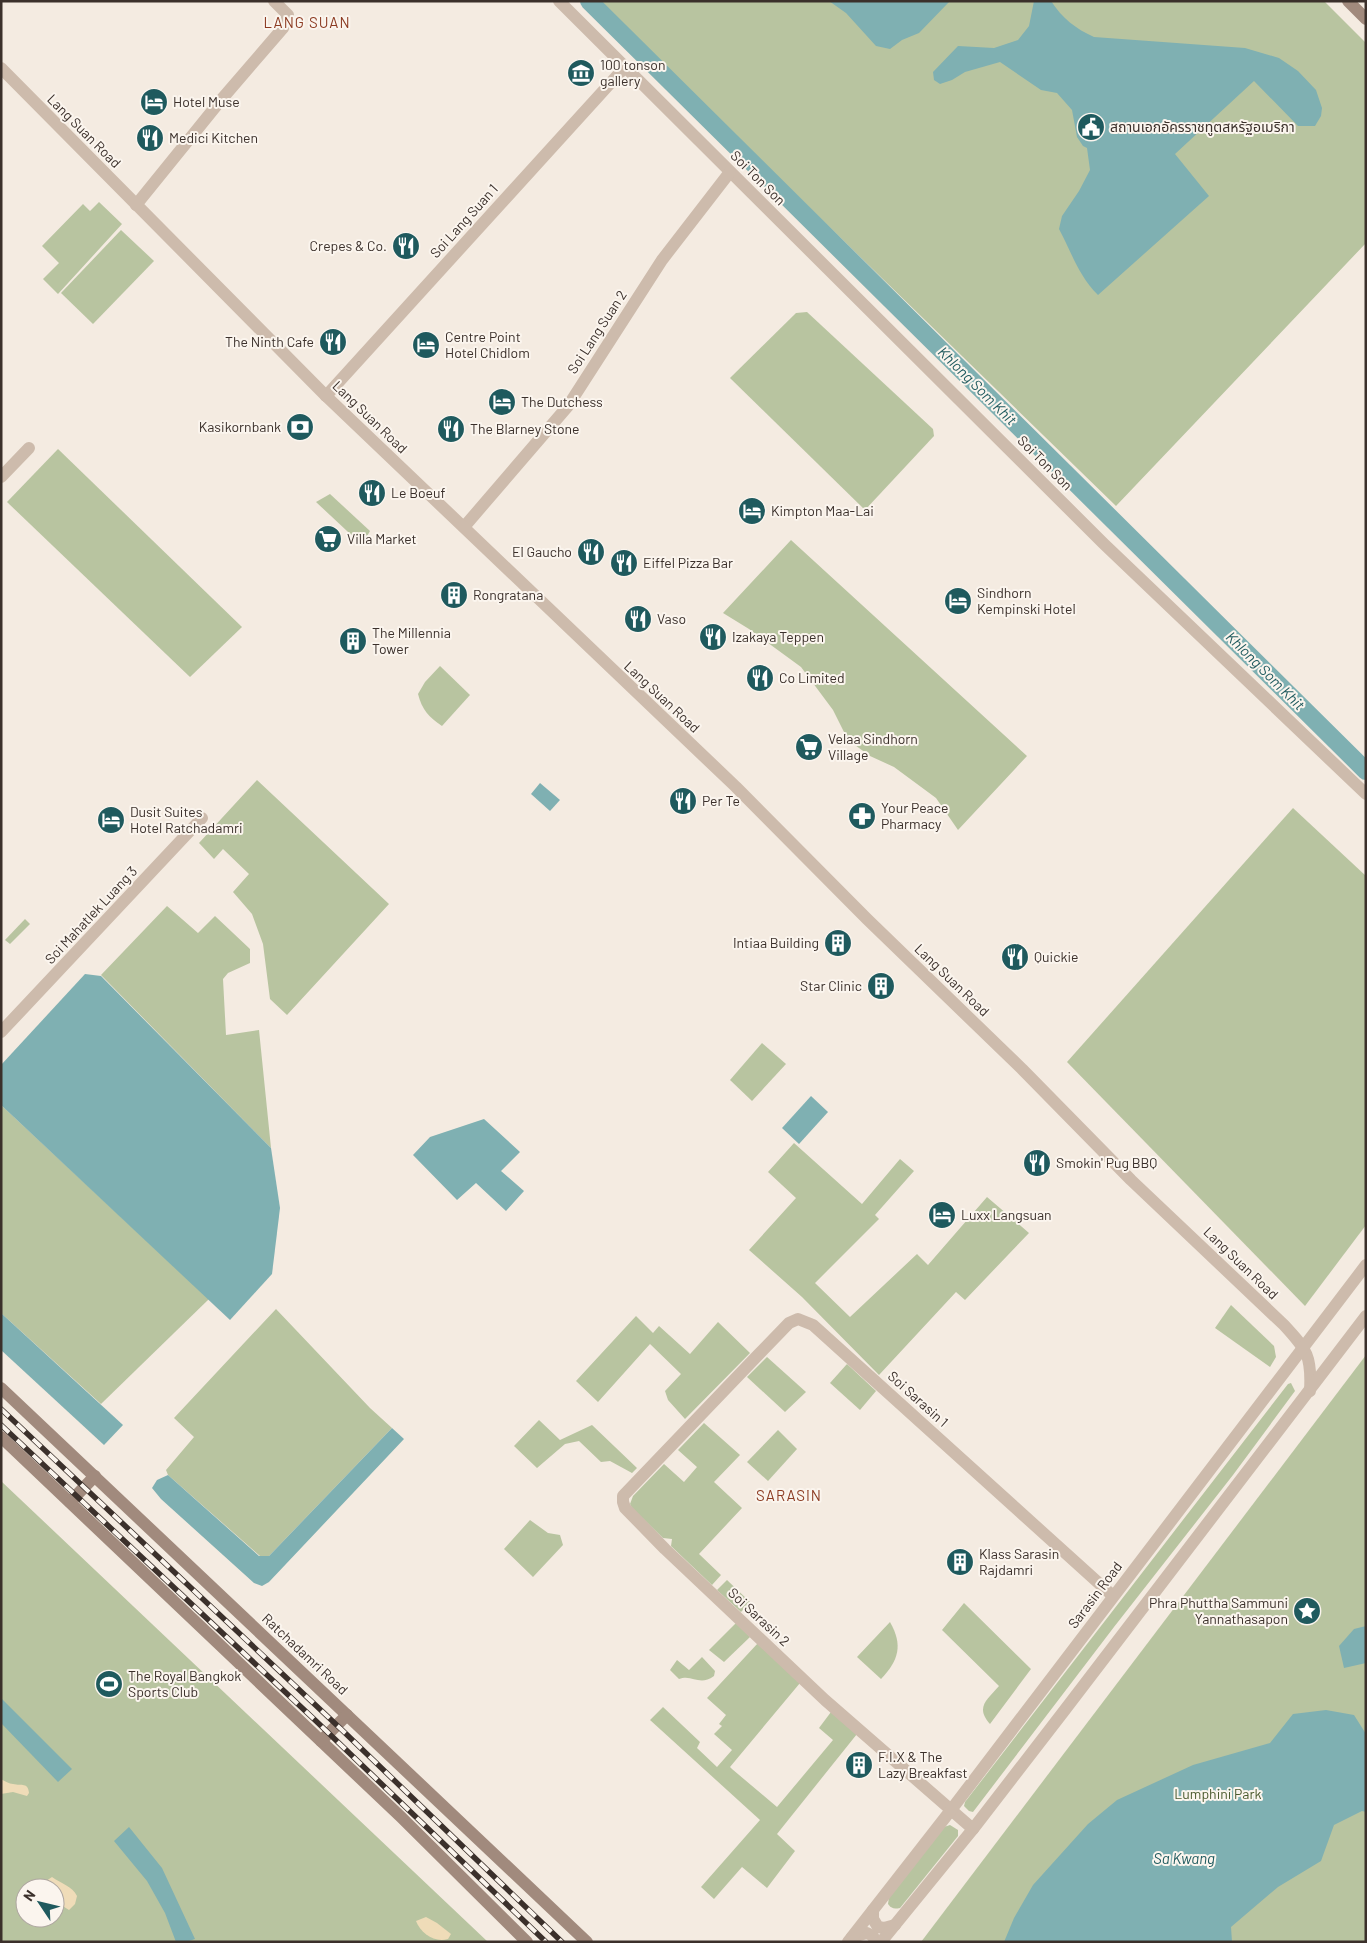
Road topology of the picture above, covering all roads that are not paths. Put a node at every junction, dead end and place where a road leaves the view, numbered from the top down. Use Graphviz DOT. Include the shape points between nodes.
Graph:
graph roads {
  1 [pos="274,1"];
  2 [pos="559,1"];
  3 [pos="1348,1"];
  4 [pos="1366,19"];
  5 [pos="625,67"];
  6 [pos="1,68"];
  7 [pos="730,172"];
  8 [pos="136,205"];
  9 [pos="326,396"];
  10 [pos="29,448"];
  11 [pos="1,477"];
  12 [pos="464,527"];
  13 [pos="1366,794"];
  14 [pos="202,818"];
  15 [pos="1,1032"];
  16 [pos="1366,1266"];
  17 [pos="1366,1316"];
  18 [pos="1304,1347"];
  19 [pos="1,1388"];
  20 [pos="1310,1391"];
  21 [pos="703,1411"];
  22 [pos="1,1437"];
  23 [pos="95,1476"];
  24 [pos="70,1502"];
  25 [pos="1113,1596"];
  26 [pos="348,1715"];
  27 [pos="321,1741"];
  28 [pos="951,1810"];
  29 [pos="973,1829"];
  30 [pos="873,1910"];
  31 [pos="895,1925"];
  32 [pos="850,1939"];
  33 [pos="527,1942"];
  34 [pos="587,1942"];
  35 [pos="875,1942"];
  36 [pos="880,1942"];
  1 -- 8 [label="street" via="288,15 284,28"];
  2 -- 5 [label="street, Soi Ton Son"];
  3 -- 4 [label="main road"];
  5 -- 7 [label="street, Soi Ton Son"];
  5 -- 9 [label="street, Soi Lang Suan 1"];
  6 -- 8 [label="street, Lang Suan Road"];
  7 -- 12 [label="street, Soi Lang Suan 2" via="662,260 568,406"];
  7 -- 13 [label="street, Soi Ton Son" via="1104,544"];
  8 -- 9 [label="street, Lang Suan Road"];
  9 -- 12 [label="street, Lang Suan Road"];
  10 -- 11 [label="street"];
  12 -- 18 [label="street, Lang Suan Road" via="736,787 1131,1180 1284,1324"];
  14 -- 15 [label="street, Soi Mahatlek Luang 3"];
  16 -- 18 [label="street, Sarasin Road"];
  17 -- 20 [label="street"];
  18 -- 20 [label="street" via="1311,1375"];
  18 -- 25 [label="street, Sarasin Road"];
  19 -- 23 [label="main road, Ratchadamri Road"];
  20 -- 29 [label="street"];
  21 -- 25 [label="street, Soi Sarasin 1" via="789,1323 798,1319 808,1322"];
  21 -- 28 [label="street, Soi Sarasin 2" via="627,1491 623,1496 625,1508 832,1705"];
  22 -- 24 [label="main road"];
  23 -- 24 [label="main road"];
  23 -- 26 [label="main road, Ratchadamri Road"];
  24 -- 27 [label="main road"];
  25 -- 28 [label="street, Sarasin Road"];
  26 -- 27 [label="main road"];
  26 -- 34 [label="main road, Ratchadamri Road"];
  27 -- 33 [label="main road"];
  28 -- 29 [label="street, Soi Sarasin 2"];
  28 -- 30 [label="street, Sarasin Road"];
  29 -- 31 [label="street"];
  30 -- 31 [label="street" via="873,1919 878,1927"];
  30 -- 32 [label="street, Sarasin Road"];
  31 -- 36 [label="street"];
  32 -- 35 [label="street" via="867,1933"];
}
